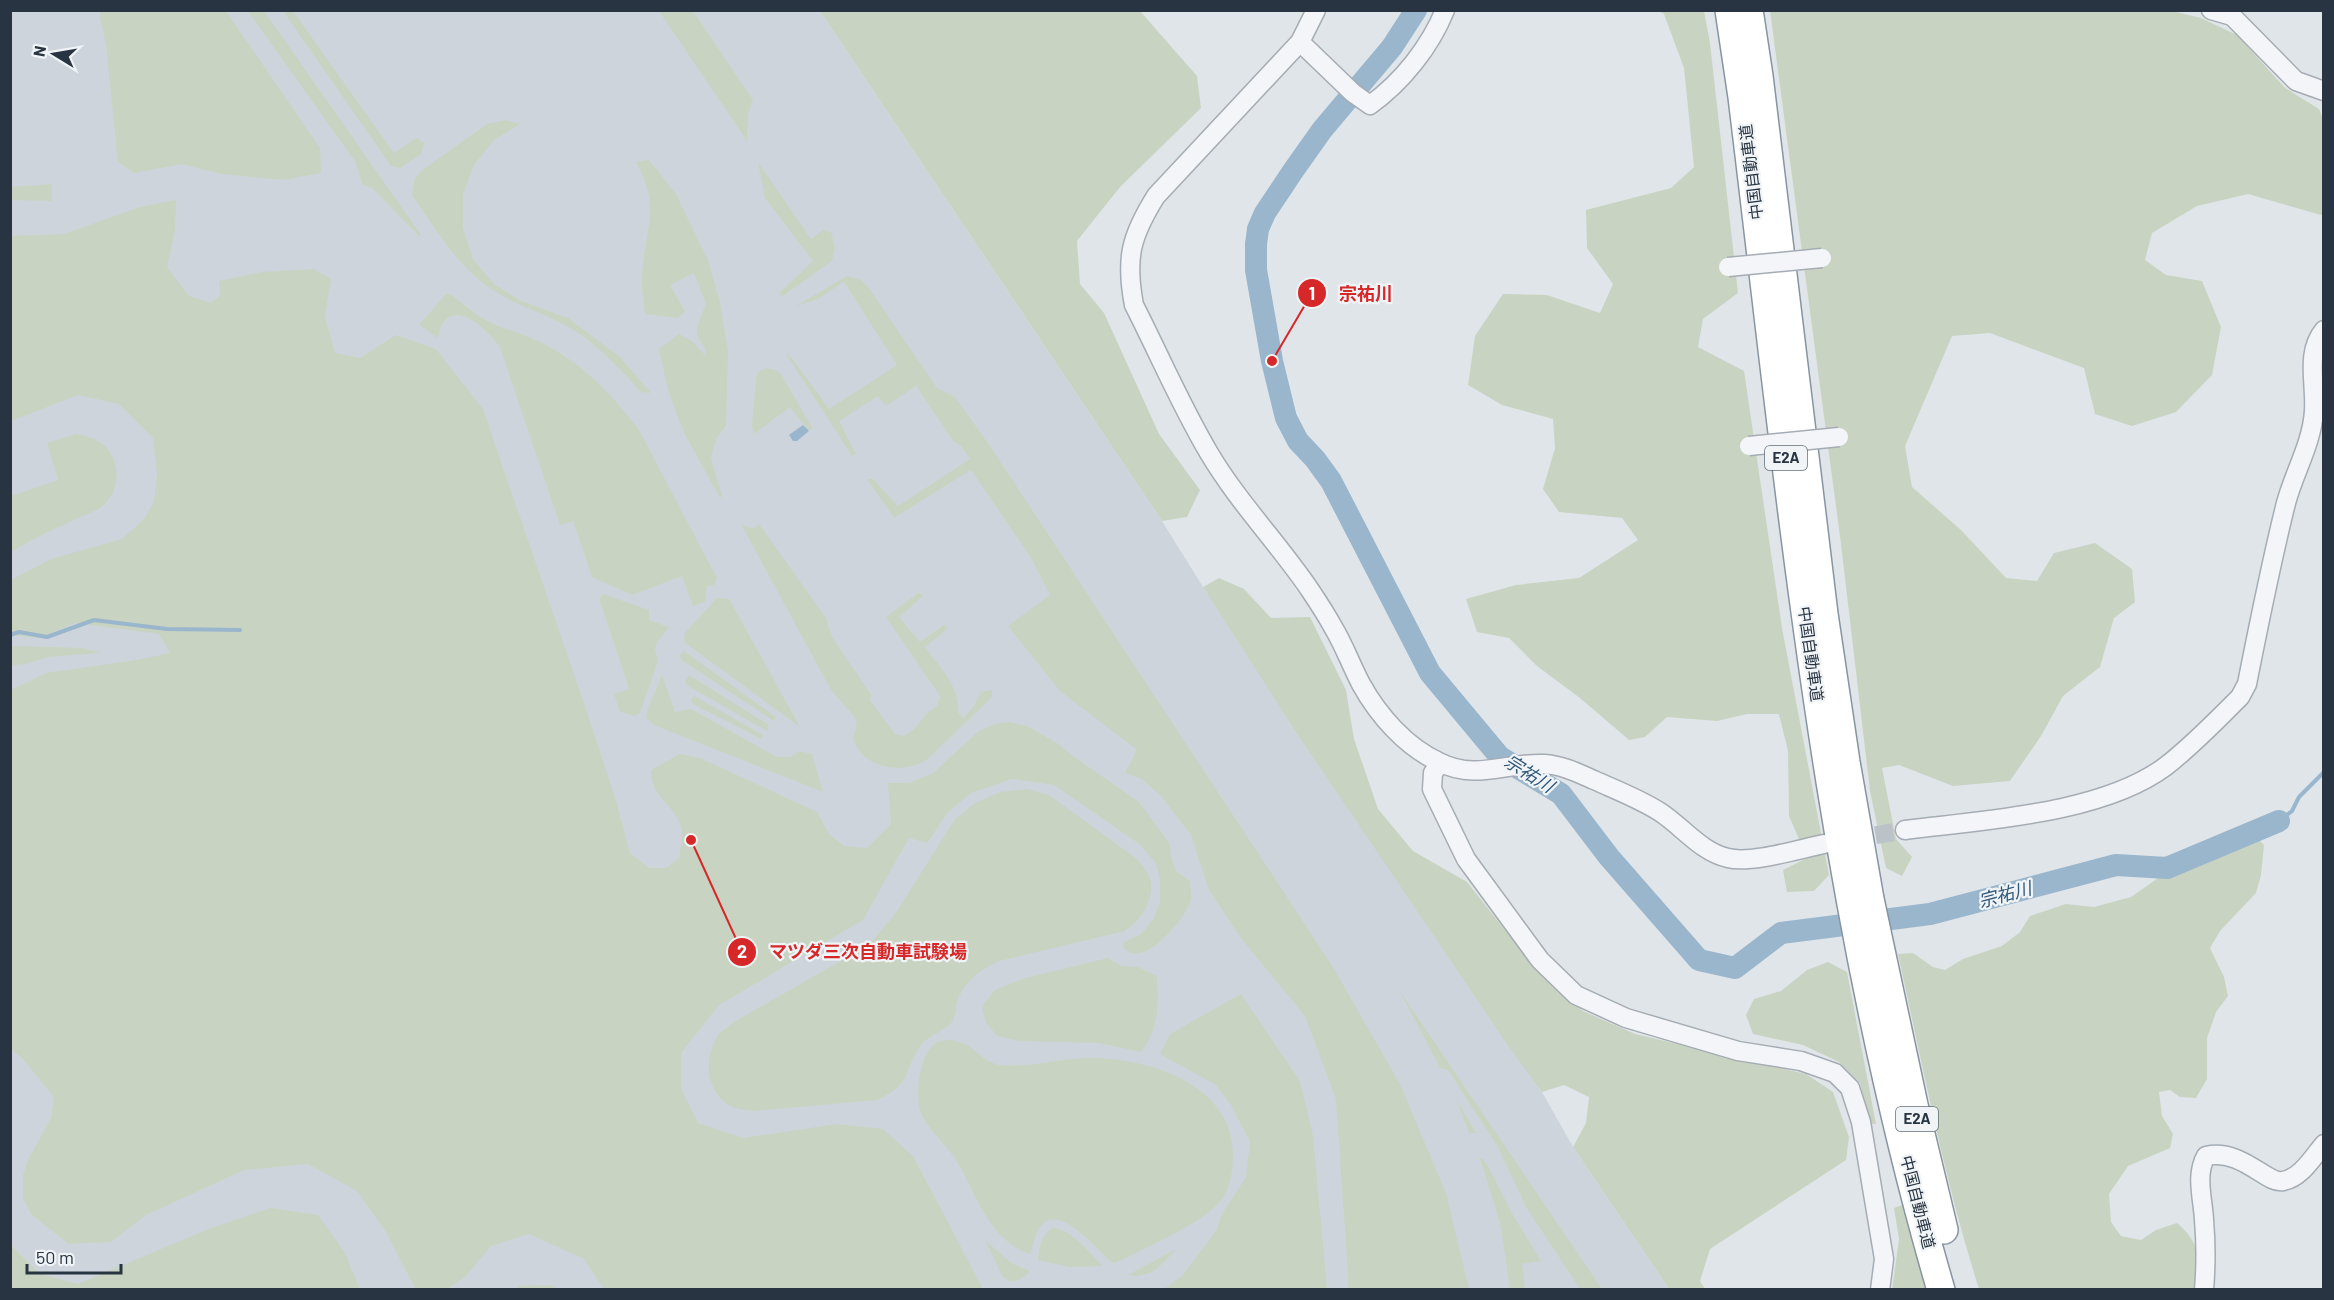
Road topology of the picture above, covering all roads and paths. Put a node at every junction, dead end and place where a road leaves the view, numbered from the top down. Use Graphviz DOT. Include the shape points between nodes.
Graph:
graph roads {
  1 [pos="1316,10"];
  2 [pos="1445,10"];
  3 [pos="1729,10"];
  4 [pos="1749,10"];
  5 [pos="2211,10"];
  6 [pos="1300,42"];
  7 [pos="2324,91"];
  8 [pos="1822,258"];
  9 [pos="1728,267"];
  10 [pos="2324,330"];
  11 [pos="1839,436"];
  12 [pos="1749,446"];
  13 [pos="1440,763"];
  14 [pos="1905,830"];
  15 [pos="1824,844"];
  16 [pos="1860,902"];
  17 [pos="1870,949"];
  18 [pos="2324,1144"];
  19 [pos="1880,1290"];
  20 [pos="1941,1290"];
  21 [pos="1960,1290"];
  22 [pos="2204,1290"];
  1 -- 6 [label="street"];
  2 -- 6 [label="street" via="1421,53 1388,92 1370,105"];
  3 -- 16 [label="highway, 中国自動車道 / E2A" via="1805,617"];
  4 -- 16 [label="highway, 中国自動車道 / E2A" via="1846,762"];
  5 -- 7 [label="street" via="2232,16 2296,81"];
  6 -- 13 [label="street" via="1156,196 1141,221 1130,257 1134,305 1208,453 1310,590 1333,626 1361,685 1397,732"];
  8 -- 9 [label="street, bridge"];
  10 -- 14 [label="street" via="2318,337 2311,375 2314,411 2307,445 2287,502 2247,684 2240,697 2165,767 2120,792 2033,814"];
  11 -- 12 [label="street, bridge"];
  13 -- 15 [label="street" via="1473,771 1525,764 1560,766 1660,812 1712,853 1729,859 1746,860"];
  13 -- 19 [label="street" via="1433,773 1432,789 1466,859 1540,960 1576,996 1626,1018 1738,1051 1801,1061 1835,1073 1850,1088 1861,1122 1884,1259"];
  16 -- 17 [label="highway, 中国自動車道 / E2A"];
  17 -- 20 [label="highway, 中国自動車道 / E2A" via="1895,1112"];
  17 -- 21 [label="highway, 中国自動車道 / E2A"];
  18 -- 22 [label="street" via="2304,1169 2284,1181 2275,1181 2228,1155 2206,1156 2200,1179"];
}
